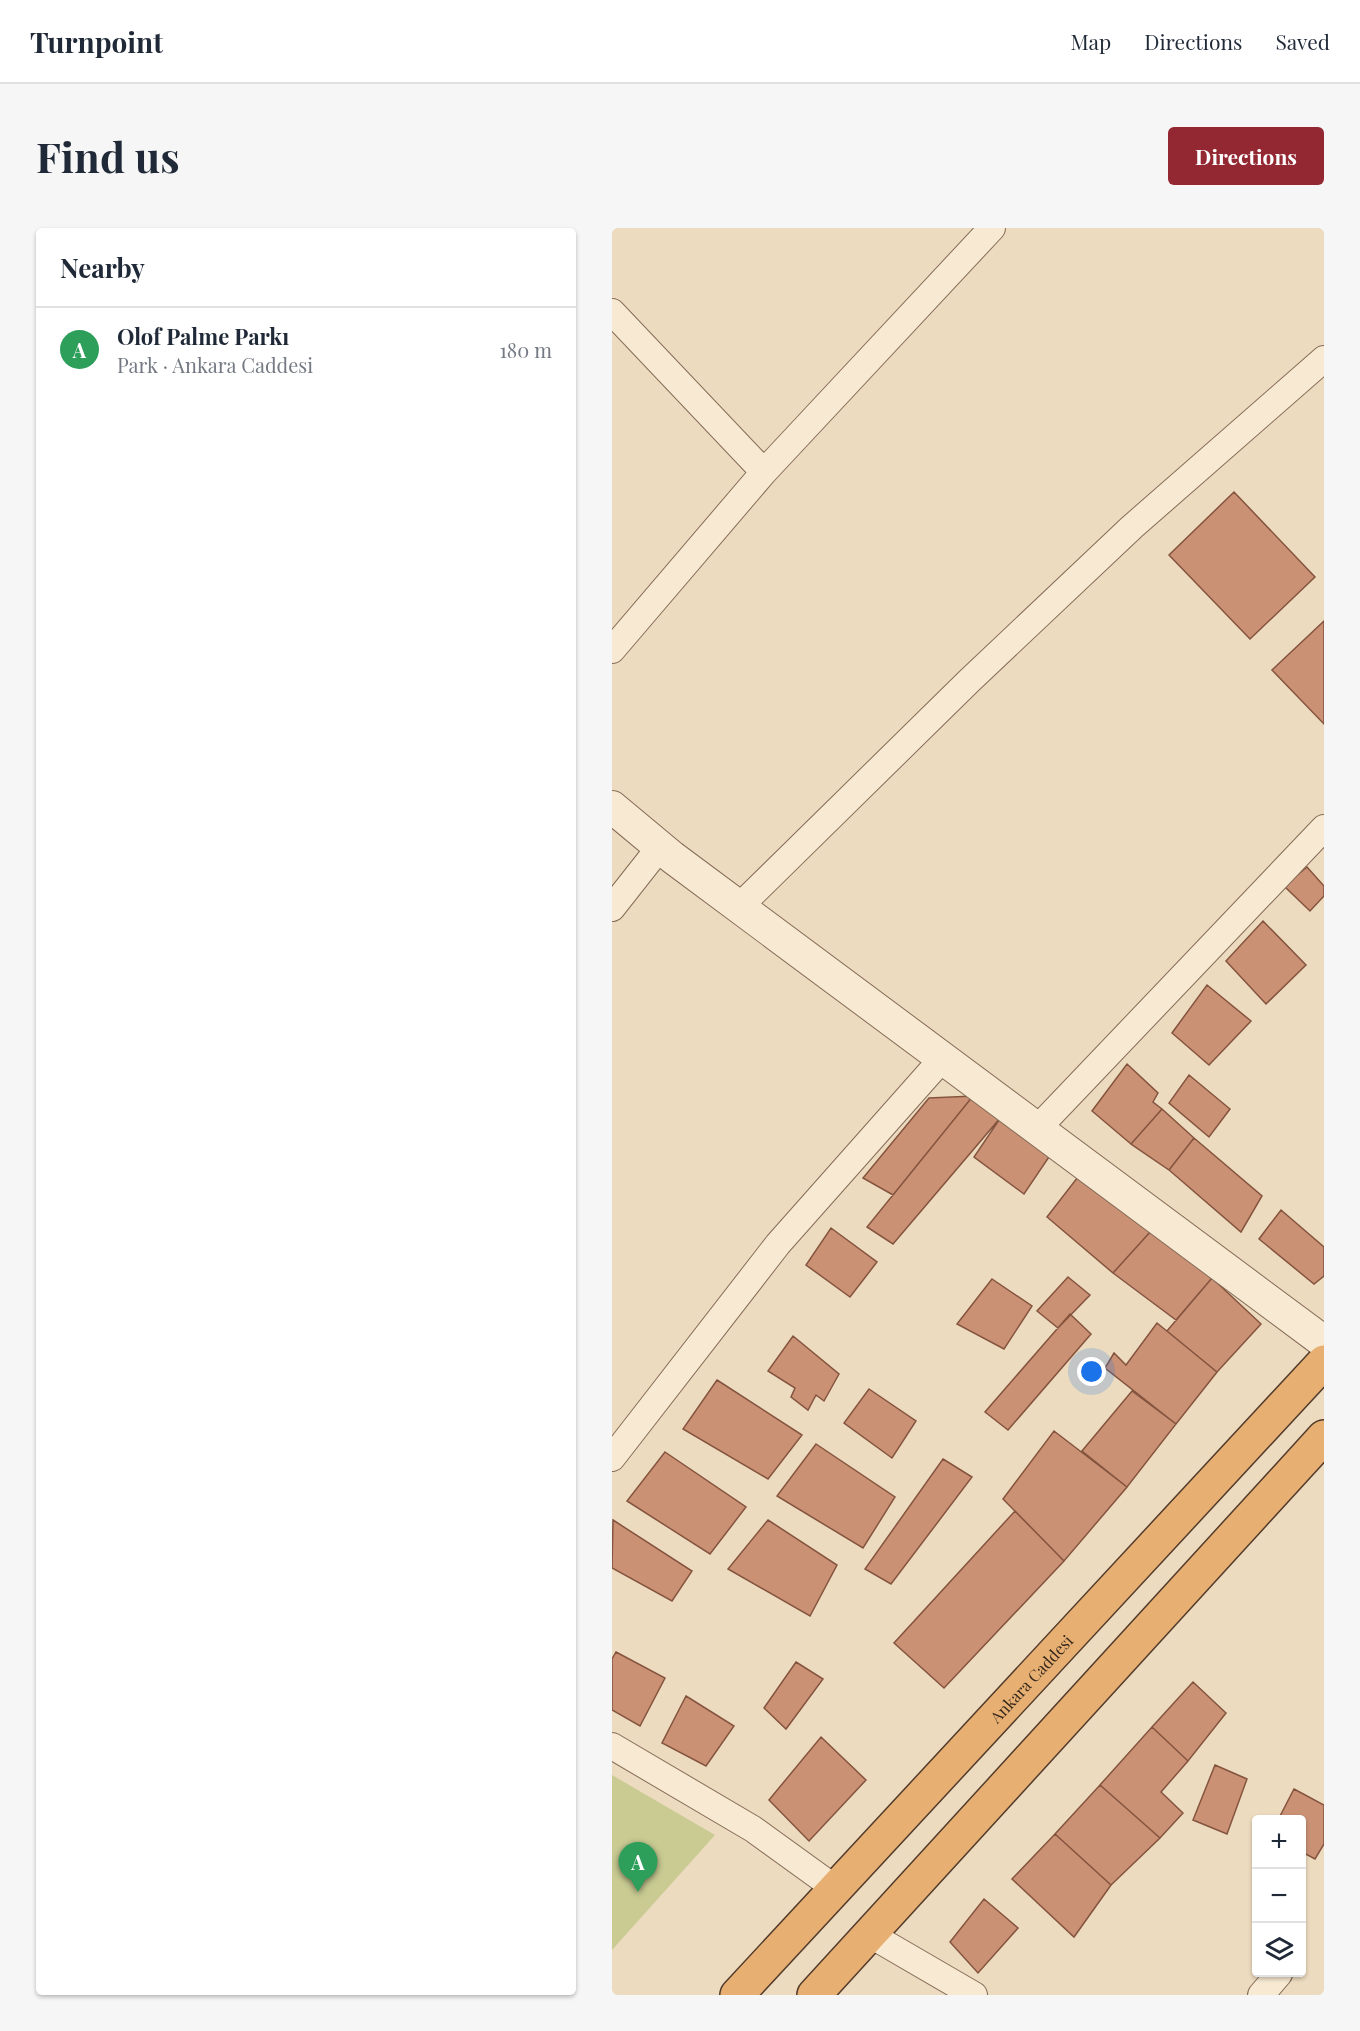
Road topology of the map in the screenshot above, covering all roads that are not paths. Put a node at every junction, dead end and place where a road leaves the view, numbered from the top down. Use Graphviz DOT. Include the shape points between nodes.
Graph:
graph roads {
  1 [pos="992,228"];
  2 [pos="612,312"];
  3 [pos="1324,359"];
  4 [pos="764,472"];
  5 [pos="612,650"];
  6 [pos="612,807"];
  7 [pos="1324,828"];
  8 [pos="660,848"];
  9 [pos="739,907"];
  10 [pos="612,908"];
  11 [pos="942,1059"];
  12 [pos="1036,1130"];
  13 [pos="1324,1342"];
  14 [pos="1324,1362"];
  15 [pos="1324,1437"];
  16 [pos="612,1458"];
  17 [pos="612,1746"];
  18 [pos="836,1889"];
  19 [pos="869,1934"];
  20 [pos="1277,1977"];
  21 [pos="737,1995"];
  22 [pos="814,1995"];
  23 [pos="974,1995"];
  24 [pos="1262,1995"];
  1 -- 4 [label="street"];
  2 -- 4 [label="street"];
  3 -- 9 [label="street" via="1131,527"];
  4 -- 5 [label="street"];
  6 -- 8 [label="street"];
  7 -- 12 [label="street"];
  8 -- 9 [label="street"];
  8 -- 10 [label="street"];
  9 -- 11 [label="street"];
  11 -- 12 [label="street"];
  11 -- 16 [label="street" via="778,1244"];
  12 -- 13 [label="street"];
  14 -- 18 [label="highway, Ankara Caddesi"];
  15 -- 19 [label="highway"];
  17 -- 18 [label="street" via="753,1829"];
  18 -- 21 [label="highway, Ankara Caddesi"];
  19 -- 22 [label="highway"];
  19 -- 23 [label="street"];
  20 -- 24 [label="street"];
}
